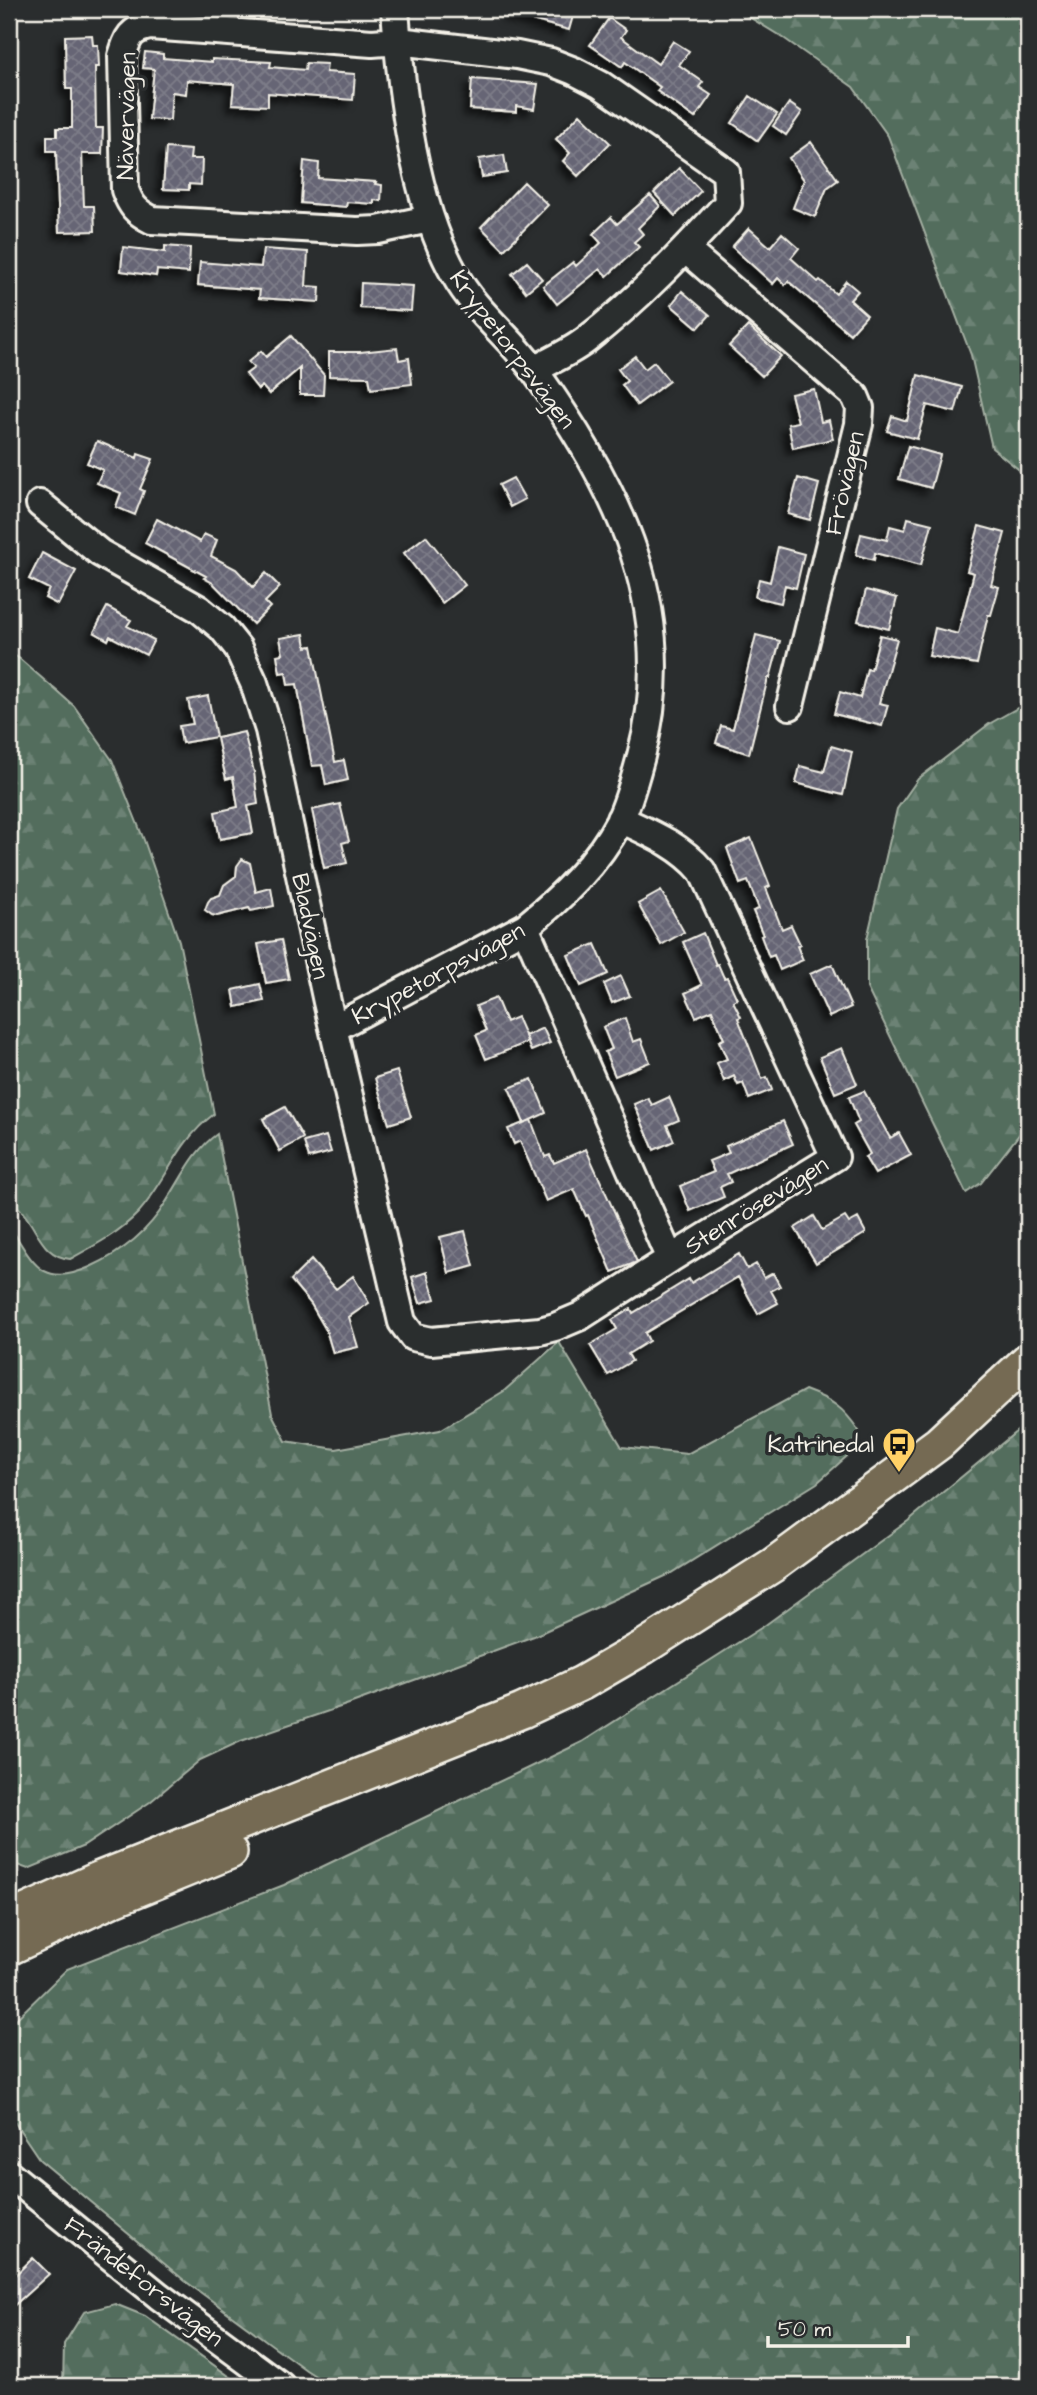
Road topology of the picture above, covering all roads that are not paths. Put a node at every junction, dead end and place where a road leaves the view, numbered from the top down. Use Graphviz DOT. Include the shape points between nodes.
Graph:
graph roads {
  1 [pos="396,9"];
  2 [pos="253,21"];
  3 [pos="398,41"];
  4 [pos="429,219"];
  5 [pos="685,249"];
  6 [pos="534,370"];
  7 [pos="40,504"];
  8 [pos="790,706"];
  9 [pos="620,819"];
  10 [pos="525,928"];
  11 [pos="334,1028"];
  12 [pos="670,1259"];
  13 [pos="1028,1360"];
  14 [pos="522,1712"];
  15 [pos="9,1919"];
  16 [pos="9,1948"];
  17 [pos="9,2174"];
  18 [pos="281,2386"];
  1 -- 3 [label="street, Krypetorpsvägen"];
  2 -- 3 [label="street, Nävervägen" via="372,43"];
  2 -- 4 [label="street, Nävervägen" via="150,26 128,37 122,55 125,190 132,207 152,220 331,231 378,230"];
  3 -- 4 [label="street, Krypetorpsvägen"];
  3 -- 5 [label="street, Nävervägen" via="517,55 574,71 726,172 728,203"];
  4 -- 6 [label="street, Krypetorpsvägen" via="474,305"];
  5 -- 6 [label="street" via="584,342"];
  5 -- 8 [label="street, Frövägen" via="855,396 860,408"];
  6 -- 9 [label="street, Krypetorpsvägen" via="601,473 617,506 649,608 653,656 650,708"];
  7 -- 11 [label="street, Bladvägen" via="100,553 199,609 238,648 269,730"];
  9 -- 10 [label="street, Krypetorpsvägen" via="590,866"];
  9 -- 12 [label="street, Stenrösevägen" via="675,846 702,871 835,1157"];
  10 -- 11 [label="street, Krypetorpsvägen"];
  10 -- 12 [label="street, Stenrösevägen"];
  11 -- 12 [label="street, Bladvägen" via="402,1322 413,1337 431,1341 555,1327 581,1316"];
  13 -- 14 [label="main road" via="939,1443 773,1565 645,1647"];
  14 -- 15 [label="main road" via="98,1879"];
  14 -- 16 [label="main road" via="389,1786 112,1900"];
  17 -- 18 [label="street, Frändeforsvägen" via="159,2296"];
}
